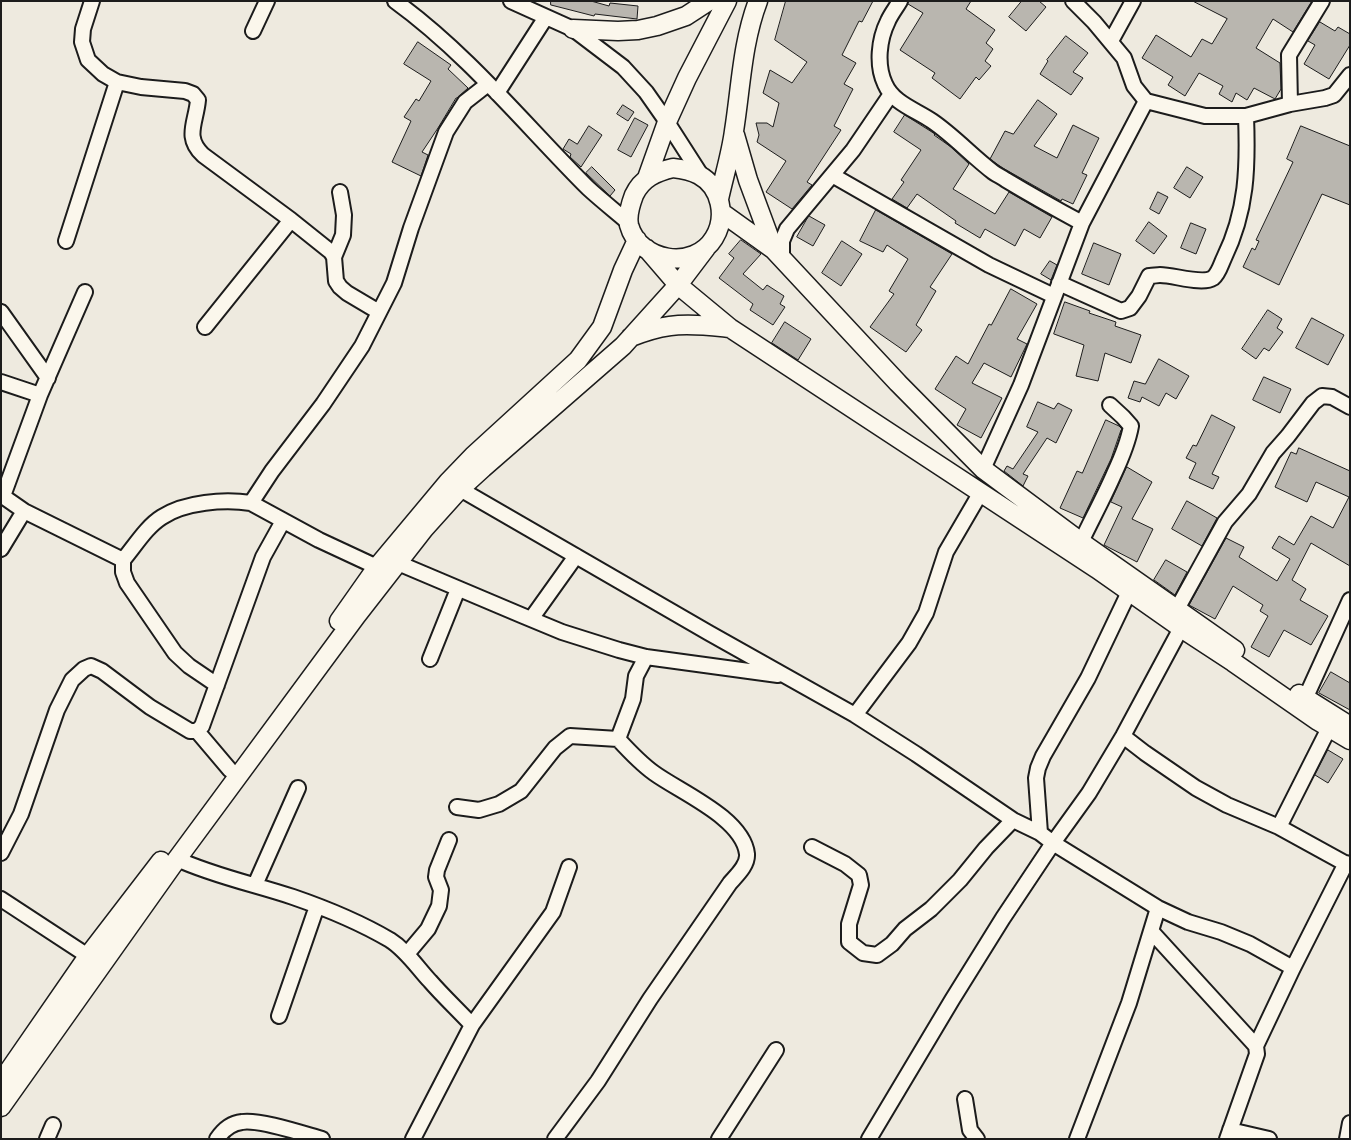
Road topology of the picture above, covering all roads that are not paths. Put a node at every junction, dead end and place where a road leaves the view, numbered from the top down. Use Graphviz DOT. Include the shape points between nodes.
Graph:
graph roads {
  1 [pos="92,1"];
  2 [pos="266,1"];
  3 [pos="396,1"];
  4 [pos="511,1"];
  5 [pos="709,1"];
  6 [pos="727,1"];
  7 [pos="758,1"];
  8 [pos="900,1"];
  9 [pos="1073,1"];
  10 [pos="1133,1"];
  11 [pos="1322,1"];
  12 [pos="546,16"];
  13 [pos="573,29"];
  14 [pos="253,30"];
  15 [pos="1111,41"];
  16 [pos="1350,75"];
  17 [pos="117,82"];
  18 [pos="492,88"];
  19 [pos="892,94"];
  20 [pos="1146,101"];
  21 [pos="1290,104"];
  22 [pos="1246,116"];
  23 [pos="668,122"];
  24 [pos="734,132"];
  25 [pos="701,175"];
  26 [pos="832,175"];
  27 [pos="647,178"];
  28 [pos="340,192"];
  29 [pos="720,205"];
  30 [pos="291,220"];
  31 [pos="629,223"];
  32 [pos="1082,223"];
  33 [pos="66,241"];
  34 [pos="642,244"];
  35 [pos="706,248"];
  36 [pos="778,255"];
  37 [pos="334,257"];
  38 [pos="678,285"];
  39 [pos="1057,289"];
  40 [pos="85,292"];
  41 [pos="1,312"];
  42 [pos="379,312"];
  43 [pos="205,327"];
  44 [pos="730,328"];
  45 [pos="630,338"];
  46 [pos="48,378"];
  47 [pos="1,382"];
  48 [pos="40,395"];
  49 [pos="1110,405"];
  50 [pos="1350,407"];
  51 [pos="983,469"];
  52 [pos="460,489"];
  53 [pos="981,492"];
  54 [pos="2,496"];
  55 [pos="250,503"];
  56 [pos="24,511"];
  57 [pos="283,521"];
  58 [pos="1081,542"];
  59 [pos="1,549"];
  60 [pos="576,556"];
  61 [pos="123,560"];
  62 [pos="398,563"];
  63 [pos="377,567"];
  64 [pos="458,589"];
  65 [pos="1129,592"];
  66 [pos="1350,600"];
  67 [pos="1177,609"];
  68 [pos="531,619"];
  69 [pos="1181,628"];
  70 [pos="646,657"];
  71 [pos="430,659"];
  72 [pos="787,676"];
  73 [pos="216,685"];
  74 [pos="1305,698"];
  75 [pos="855,715"];
  76 [pos="1350,726"];
  77 [pos="1329,728"];
  78 [pos="196,731"];
  79 [pos="1124,736"];
  80 [pos="618,738"];
  81 [pos="1350,740"];
  82 [pos="230,770"];
  83 [pos="298,788"];
  84 [pos="457,807"];
  85 [pos="1013,820"];
  86 [pos="1280,828"];
  87 [pos="1040,833"];
  88 [pos="449,840"];
  89 [pos="1053,843"];
  90 [pos="812,846"];
  91 [pos="1,854"];
  92 [pos="177,859"];
  93 [pos="1348,864"];
  94 [pos="569,868"];
  95 [pos="255,885"];
  96 [pos="1,900"];
  97 [pos="317,906"];
  98 [pos="1158,908"];
  99 [pos="1151,931"];
  100 [pos="407,954"];
  101 [pos="88,956"];
  102 [pos="1293,968"];
  103 [pos="278,1016"];
  104 [pos="472,1025"];
  105 [pos="1256,1046"];
  106 [pos="776,1050"];
  107 [pos="1,1082"];
  108 [pos="966,1099"];
  109 [pos="1,1107"];
  110 [pos="1350,1123"];
  111 [pos="53,1125"];
  112 [pos="1229,1134"];
  113 [pos="47,1139"];
  114 [pos="217,1139"];
  115 [pos="322,1139"];
  116 [pos="412,1139"];
  117 [pos="555,1139"];
  118 [pos="719,1139"];
  119 [pos="869,1139"];
  120 [pos="977,1139"];
  121 [pos="1077,1139"];
  122 [pos="1270,1139"];
  123 [pos="1347,1139"];
  1 -- 17 [label="street" via="82,42 88,60"];
  2 -- 14 [label="street"];
  3 -- 18 [label="street" via="461,56"];
  4 -- 12 [label="street"];
  5 -- 13 [label="main road" via="686,16 638,30"];
  6 -- 23 [label="main road"];
  7 -- 24 [label="main road" via="742,64"];
  8 -- 19 [label="street" via="887,22 880,48 882,73"];
  9 -- 15 [label="street"];
  10 -- 15 [label="street"];
  11 -- 21 [label="street" via="1289,55"];
  12 -- 13 [label="street"];
  12 -- 18 [label="street"];
  13 -- 23 [label="street" via="623,67"];
  15 -- 20 [label="street" via="1124,58 1134,86"];
  16 -- 21 [label="street" via="1334,95"];
  17 -- 30 [label="street" via="193,94 198,100 192,130 196,148"];
  17 -- 33 [label="street"];
  18 -- 31 [label="street" via="590,189"];
  18 -- 42 [label="street" via="465,102 446,132 394,283"];
  19 -- 26 [label="street"];
  19 -- 32 [label="street" via="943,129 994,173"];
  20 -- 22 [label="street" via="1205,116"];
  20 -- 32 [label="street"];
  21 -- 22 [label="street"];
  22 -- 39 [label="street" via="1242,209 1233,241 1213,278 1195,280 1149,276 1130,308 1121,310"];
  23 -- 25 [label="street"];
  23 -- 27 [label="main road"];
  24 -- 29 [label="main road"];
  24 -- 36 [label="main road" via="748,180"];
  25 -- 27 [label="main road" via="673,168"];
  25 -- 29 [label="main road" via="713,187"];
  26 -- 36 [label="street" via="787,229"];
  26 -- 39 [label="street" via="989,265"];
  27 -- 31 [label="main road" via="631,203"];
  28 -- 37 [label="street" via="343,234"];
  29 -- 35 [label="main road" via="718,232"];
  29 -- 36 [label="main road"];
  30 -- 37 [label="street"];
  30 -- 43 [label="street"];
  31 -- 34 [label="main road"];
  32 -- 39 [label="street"];
  34 -- 35 [label="main road" via="670,259 683,259"];
  34 -- 38 [label="main road"];
  34 -- 63 [label="main road" via="623,270 602,327 578,360 473,456"];
  35 -- 38 [label="main road"];
  36 -- 51 [label="main road"];
  37 -- 42 [label="street" via="336,281 340,287"];
  38 -- 44 [label="main road"];
  38 -- 45 [label="main road"];
  39 -- 51 [label="street" via="1021,385"];
  40 -- 46 [label="street"];
  41 -- 46 [label="street"];
  42 -- 55 [label="street" via="362,346 323,404"];
  44 -- 45 [label="main road" via="671,326"];
  44 -- 53 [label="main road"];
  45 -- 52 [label="main road"];
  46 -- 48 [label="street"];
  47 -- 48 [label="street"];
  48 -- 54 [label="street"];
  49 -- 58 [label="street" via="1131,426 1130,434"];
  50 -- 67 [label="street" via="1332,397 1322,396 1313,403 1272,453 1249,494 1225,522"];
  51 -- 58 [label="main road"];
  52 -- 60 [label="street"];
  52 -- 62 [label="main road"];
  53 -- 65 [label="main road"];
  53 -- 75 [label="street" via="946,552 926,613 909,643"];
  54 -- 56 [label="street"];
  55 -- 57 [label="street"];
  55 -- 61 [label="street" via="211,503 174,511 161,517 146,531"];
  56 -- 59 [label="street"];
  56 -- 61 [label="street"];
  57 -- 63 [label="street"];
  57 -- 73 [label="street" via="263,557"];
  58 -- 67 [label="main road"];
  60 -- 68 [label="street"];
  60 -- 72 [label="street"];
  61 -- 73 [label="street" via="123,572 128,583 174,653"];
  62 -- 64 [label="street"];
  62 -- 92 [label="main road"];
  63 -- 82 [label="main road"];
  64 -- 68 [label="street"];
  64 -- 71 [label="street"];
  65 -- 69 [label="main road"];
  65 -- 87 [label="street" via="1088,678 1038,768"];
  66 -- 74 [label="street"];
  67 -- 74 [label="main road"];
  68 -- 70 [label="street" via="562,632"];
  69 -- 77 [label="main road"];
  69 -- 79 [label="street"];
  70 -- 72 [label="street"];
  70 -- 80 [label="street" via="636,676 633,699"];
  72 -- 75 [label="street"];
  73 -- 78 [label="street" via="206,718"];
  74 -- 76 [label="main road"];
  75 -- 85 [label="street"];
  77 -- 81 [label="main road"];
  77 -- 86 [label="street"];
  78 -- 82 [label="street"];
  78 -- 91 [label="street" via="190,731 150,707 102,671 91,666 84,669 72,680 56,710 21,814"];
  79 -- 86 [label="street" via="1196,788"];
  79 -- 89 [label="street"];
  80 -- 84 [label="street" via="570,736 555,748 521,791 499,804 479,810"];
  80 -- 117 [label="street" via="654,773 734,828 744,843 747,856 741,871 730,882 598,1081"];
  82 -- 101 [label="main road"];
  83 -- 95 [label="street"];
  85 -- 87 [label="street"];
  85 -- 90 [label="street" via="931,909 877,955 864,953 849,942 849,924 861,885 860,875"];
  86 -- 93 [label="street"];
  87 -- 89 [label="street"];
  88 -- 100 [label="street" via="436,877 441,890 439,906 428,929"];
  89 -- 98 [label="street"];
  89 -- 119 [label="street" via="952,1000"];
  92 -- 95 [label="street"];
  92 -- 109 [label="main road"];
  93 -- 102 [label="street"];
  94 -- 104 [label="street" via="553,912"];
  95 -- 97 [label="street"];
  96 -- 101 [label="street"];
  97 -- 100 [label="street" via="391,941"];
  97 -- 103 [label="street"];
  98 -- 99 [label="street"];
  98 -- 102 [label="street" via="1250,944"];
  99 -- 105 [label="street"];
  99 -- 121 [label="street" via="1129,1003"];
  100 -- 104 [label="street"];
  101 -- 107 [label="main road"];
  102 -- 105 [label="street"];
  104 -- 116 [label="street"];
  105 -- 112 [label="street" via="1257,1054"];
  106 -- 118 [label="street"];
  108 -- 120 [label="street" via="970,1130"];
  110 -- 123 [label="street"];
  111 -- 113 [label="street"];
  112 -- 122 [label="street"];
  114 -- 115 [label="street" via="229,1126 258,1122"];
}
